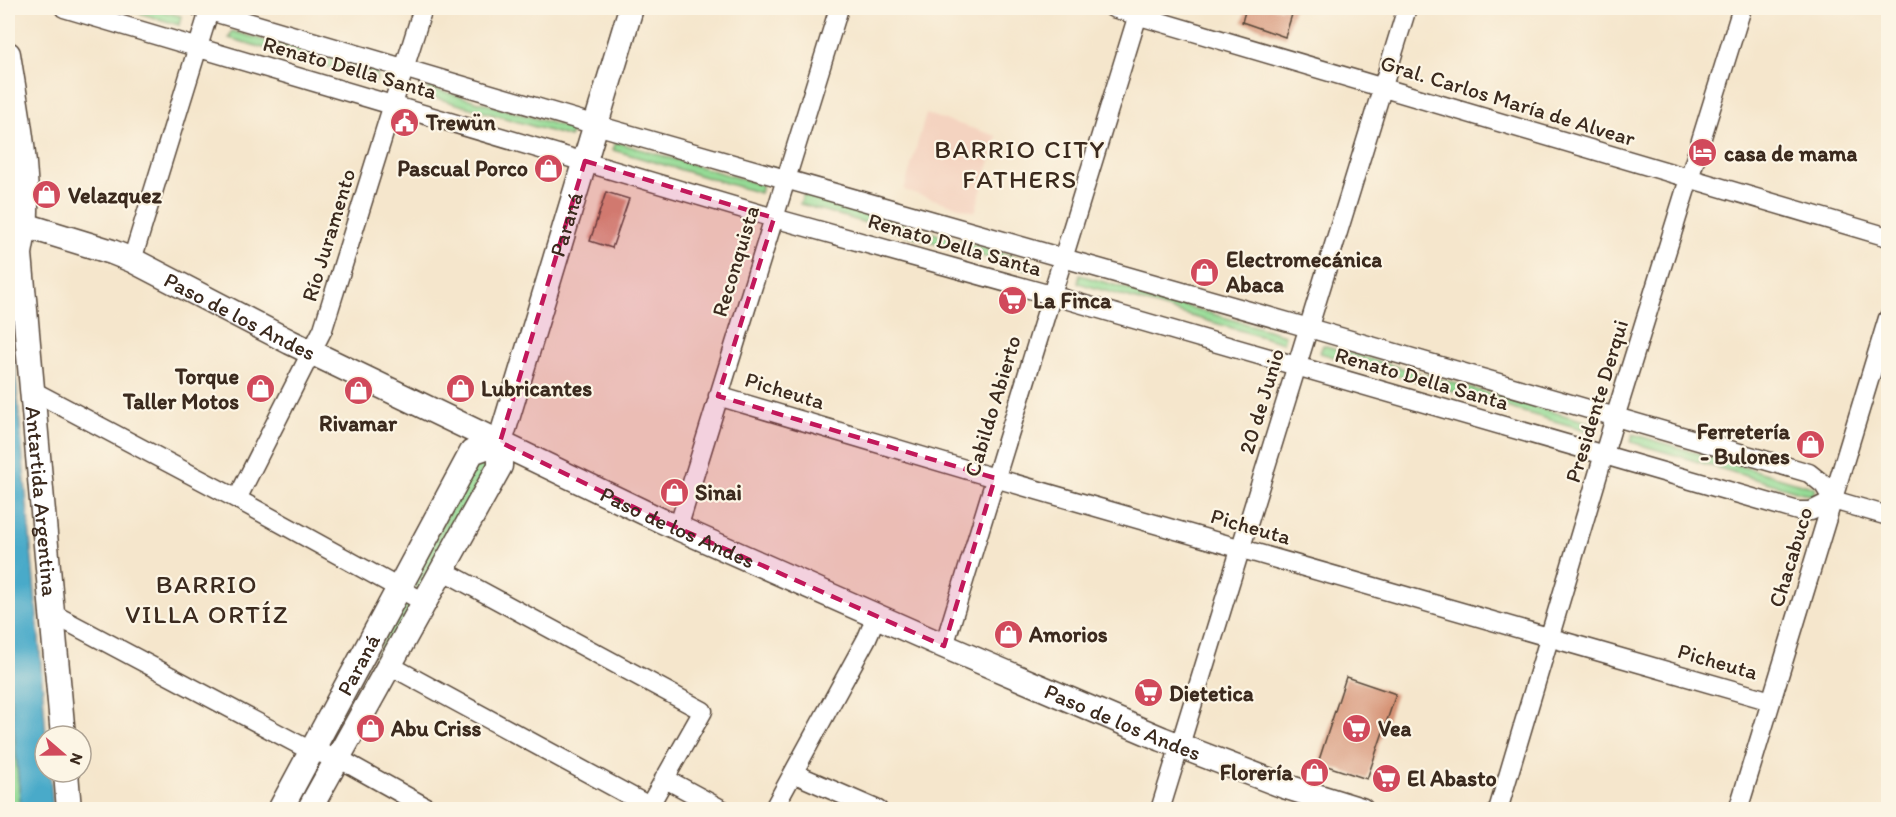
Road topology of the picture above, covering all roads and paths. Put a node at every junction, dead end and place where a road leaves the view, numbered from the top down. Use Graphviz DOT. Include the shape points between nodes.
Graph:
graph roads {
  1 [pos="64,8"];
  2 [pos="206,8"];
  3 [pos="423,8"];
  4 [pos="631,8"];
  5 [pos="839,8"];
  6 [pos="1113,8"];
  7 [pos="1407,8"];
  8 [pos="1742,8"];
  9 [pos="1139,11"];
  10 [pos="198,47"];
  11 [pos="8,54"];
  12 [pos="405,69"];
  13 [pos="1383,87"];
  14 [pos="394,104"];
  15 [pos="596,125"];
  16 [pos="585,161"];
  17 [pos="786,178"];
  18 [pos="1689,179"];
  19 [pos="774,218"];
  20 [pos="16,222"];
  21 [pos="1888,237"];
  22 [pos="1063,258"];
  23 [pos="132,260"];
  24 [pos="1051,296"];
  25 [pos="1888,318"];
  26 [pos="1309,328"];
  27 [pos="312,352"];
  28 [pos="1297,367"];
  29 [pos="33,391"];
  30 [pos="718,396"];
  31 [pos="1615,416"];
  32 [pos="500,442"];
  33 [pos="1604,455"];
  34 [pos="995,478"];
  35 [pos="237,499"];
  36 [pos="1833,500"];
  37 [pos="1888,516"];
  38 [pos="678,528"];
  39 [pos="1241,548"];
  40 [pos="442,570"];
  41 [pos="399,588"];
  42 [pos="424,602"];
  43 [pos="53,614"];
  44 [pos="876,617"];
  45 [pos="1550,637"];
  46 [pos="944,646"];
  47 [pos="389,665"];
  48 [pos="1771,701"];
  49 [pos="62,724"];
  50 [pos="1180,745"];
  51 [pos="311,751"];
  52 [pos="338,758"];
  53 [pos="793,773"];
  54 [pos="664,778"];
  55 [pos="67,784"];
  56 [pos="648,808"];
  57 [pos="69,810"];
  58 [pos="280,810"];
  59 [pos="309,810"];
  60 [pos="431,810"];
  61 [pos="723,810"];
  62 [pos="773,810"];
  63 [pos="878,810"];
  64 [pos="1160,810"];
  65 [pos="1361,810"];
  66 [pos="1498,810"];
  67 [pos="1738,810"];
  1 -- 10 [label="street, Renato Della Santa"];
  2 -- 10 [label="street"];
  2 -- 12 [label="street, Renato Della Santa"];
  3 -- 12 [label="street, Río Juramento"];
  4 -- 15 [label="street, Paraná"];
  5 -- 17 [label="street, Reconquista"];
  6 -- 9 [label="street, Gral. Carlos María de Alvear"];
  7 -- 13 [label="street, 20 de Junio"];
  8 -- 18 [label="street, Presidente Derqui"];
  9 -- 13 [label="street, Gral. Carlos María de Alvear"];
  9 -- 22 [label="street, Cabildo Abierto"];
  10 -- 14 [label="street, Renato Della Santa"];
  10 -- 23 [label="street"];
  11 -- 20 [label="street, Antartida Argentina" via="25,196"];
  12 -- 14 [label="street, Río Juramento"];
  12 -- 15 [label="street, Renato Della Santa"];
  13 -- 18 [label="street, Gral. Carlos María de Alvear"];
  13 -- 26 [label="street, 20 de Junio"];
  14 -- 16 [label="street, Renato Della Santa"];
  14 -- 27 [label="street, Río Juramento" via="323,329"];
  15 -- 16 [label="street, Paraná"];
  15 -- 17 [label="street, Renato Della Santa"];
  16 -- 19 [label="street, Renato Della Santa"];
  16 -- 32 [label="street, Paraná"];
  17 -- 19 [label="street, Reconquista"];
  17 -- 22 [label="street, Renato Della Santa"];
  18 -- 21 [label="street, Gral. Carlos María de Alvear"];
  18 -- 31 [label="street, Presidente Derqui"];
  19 -- 24 [label="street, Renato Della Santa"];
  19 -- 30 [label="street, Reconquista"];
  20 -- 23 [label="street, Paso de los Andes"];
  20 -- 29 [label="street, Antartida Argentina"];
  22 -- 24 [label="street, Cabildo Abierto"];
  22 -- 26 [label="street, Renato Della Santa"];
  23 -- 27 [label="street, Paso de los Andes"];
  24 -- 28 [label="street, Renato Della Santa"];
  24 -- 34 [label="street, Cabildo Abierto"];
  25 -- 36 [label="street, Chacabuco"];
  26 -- 28 [label="street, 20 de Junio"];
  26 -- 31 [label="street, Renato Della Santa"];
  27 -- 32 [label="street, Paso de los Andes"];
  27 -- 35 [label="street, Río Juramento"];
  28 -- 33 [label="street, Renato Della Santa"];
  28 -- 39 [label="street, 20 de Junio"];
  29 -- 35 [label="street"];
  29 -- 43 [label="street, Antartida Argentina"];
  30 -- 34 [label="street, Picheuta"];
  30 -- 38 [label="street, Reconquista"];
  31 -- 33 [label="street, Presidente Derqui"];
  31 -- 36 [label="street, Renato Della Santa" via="1809,473 1824,484"];
  32 -- 38 [label="street, Paso de los Andes"];
  32 -- 40 [label="street, Paraná" via="500,466"];
  32 -- 41 [label="street, Paraná" via="472,452"];
  33 -- 36 [label="street, Renato Della Santa" via="1798,511 1811,511"];
  33 -- 45 [label="street, Presidente Derqui"];
  34 -- 39 [label="street, Picheuta"];
  34 -- 46 [label="street, Cabildo Abierto"];
  35 -- 41 [label="street"];
  36 -- 37 [label="street"];
  36 -- 48 [label="street, Chacabuco"];
  38 -- 44 [label="street, Paso de los Andes"];
  39 -- 45 [label="street, Picheuta"];
  39 -- 50 [label="street, 20 de Junio"];
  40 -- 42 [label="street, Paraná"];
  40 -- 54 [label="street" via="703,711"];
  41 -- 42 [label="street"];
  41 -- 51 [label="street, Paraná"];
  42 -- 47 [label="street, Paraná"];
  43 -- 49 [label="street, Antartida Argentina"];
  43 -- 51 [label="street"];
  44 -- 46 [label="street, Paso de los Andes"];
  44 -- 53 [label="street"];
  45 -- 48 [label="street, Picheuta"];
  45 -- 66 [label="street, Presidente Derqui"];
  46 -- 50 [label="street, Paso de los Andes"];
  47 -- 52 [label="street, Paraná"];
  47 -- 56 [label="street"];
  48 -- 67 [label="street, Chacabuco"];
  50 -- 64 [label="street, 20 de Junio"];
  50 -- 65 [label="street, Paso de los Andes" via="1284,786"];
  51 -- 52 [label="street"];
  51 -- 58 [label="street, Paraná"];
  52 -- 59 [label="street, Paraná"];
  52 -- 60 [label="street"];
  53 -- 62 [label="street"];
  53 -- 63 [label="street"];
  54 -- 56 [label="street"];
  54 -- 61 [label="street"];
  55 -- 57 [label="street"];
}
